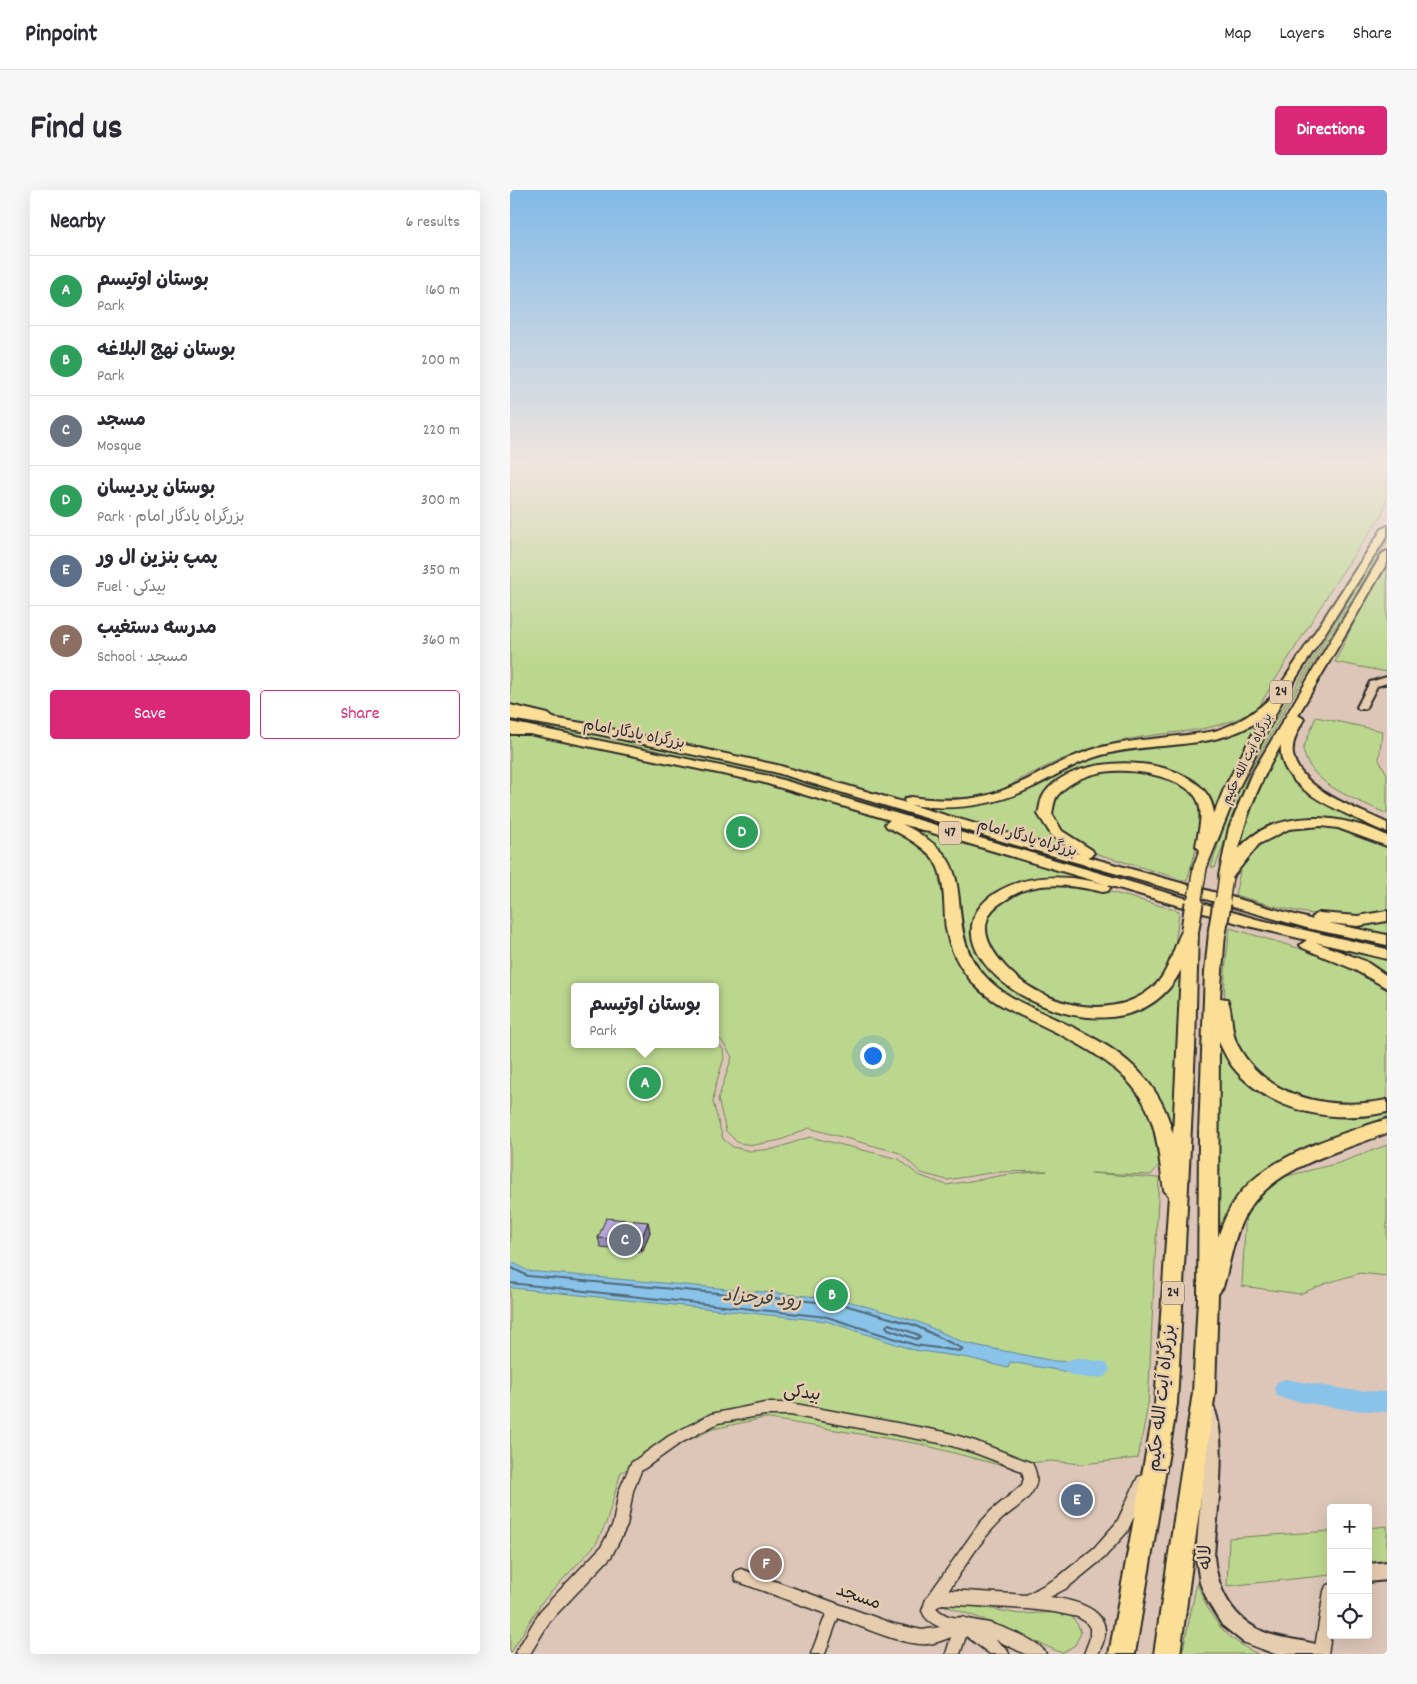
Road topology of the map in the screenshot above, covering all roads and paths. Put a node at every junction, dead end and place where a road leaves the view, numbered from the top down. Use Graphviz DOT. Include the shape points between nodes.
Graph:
graph roads {
  1 [pos="1386,530"];
  2 [pos="1387,554"];
  3 [pos="1332,650"];
  4 [pos="1387,680"];
  5 [pos="1278,697"];
  6 [pos="1362,707"];
  7 [pos="510,708"];
  8 [pos="510,715"];
  9 [pos="555,723"];
  10 [pos="510,726"];
  11 [pos="510,731"];
  12 [pos="538,732"];
  13 [pos="861,800"];
  14 [pos="1387,828"];
  15 [pos="1387,842"];
  16 [pos="1200,868"];
  17 [pos="1120,869"];
  18 [pos="1226,876"];
  19 [pos="1183,903"];
  20 [pos="1255,916"];
  21 [pos="1387,916"];
  22 [pos="1190,929"];
  23 [pos="1387,940"];
  24 [pos="1387,954"];
  25 [pos="1213,972"];
  26 [pos="1387,983"];
  27 [pos="1387,1106"];
  28 [pos="1387,1126"];
  29 [pos="1178,1221"];
  30 [pos="1208,1300"];
  31 [pos="1204,1392"];
  32 [pos="1166,1404"];
  33 [pos="1387,1572"];
  34 [pos="1372,1573"];
  35 [pos="741,1576"];
  36 [pos="1330,1594"];
  37 [pos="935,1599"];
  38 [pos="1027,1602"];
  39 [pos="834,1610"];
  40 [pos="962,1624"];
  41 [pos="1020,1642"];
  42 [pos="522,1654"];
  43 [pos="818,1654"];
  44 [pos="953,1654"];
  45 [pos="1002,1654"];
  46 [pos="1030,1654"];
  47 [pos="1039,1654"];
  48 [pos="1091,1654"];
  49 [pos="1122,1654"];
  50 [pos="1167,1654"];
  51 [pos="1320,1654"];
  1 -- 5 [label="highway, بزرگراه آیت الله حکیم / 24"];
  2 -- 3 [label="highway, بزرگراه آیت الله حکیم / 24"];
  3 -- 14 [label="highway" via="1290,734 1287,748 1289,763 1311,788"];
  3 -- 18 [label="highway, بزرگراه آیت الله حکیم / 24" via="1257,775 1236,828"];
  4 -- 6 [label="main road" via="1373,684"];
  5 -- 13 [label="highway" via="1253,720 1235,728 1100,751 991,799 943,805"];
  5 -- 16 [label="highway, بزرگراه آیت الله حکیم / 24" via="1231,789"];
  7 -- 9 [label="main road" via="544,716"];
  8 -- 9 [label="highway, بزرگراه یادگار امام / 47"];
  9 -- 13 [label="highway, بزرگراه یادگار امام / 47" via="724,756"];
  10 -- 12 [label="highway, بزرگراه یادگار امام / 47"];
  11 -- 12 [label="main road"];
  12 -- 13 [label="highway, بزرگراه یادگار امام / 47"];
  13 -- 17 [label="highway, بزرگراه یادگار امام / 47"];
  13 -- 19 [label="highway, بزرگراه یادگار امام / 47"];
  13 -- 29 [label="highway" via="922,840 942,861 950,879 952,921 958,946 964,960 982,983 1015,1006 1094,1045 1120,1064 1143,1088 1154,1103 1164,1134"];
  15 -- 18 [label="highway" via="1365,831 1336,824 1293,824 1275,829 1254,841"];
  16 -- 17 [label="highway" via="1206,805 1199,792 1186,782 1164,772 1128,766 1101,768 1070,778 1047,800 1048,824 1070,845"];
  16 -- 22 [label="highway, 24, bridge"];
  17 -- 20 [label="highway, بزرگراه یادگار امام / 47"];
  18 -- 25 [label="highway, 24, bridge"];
  19 -- 20 [label="highway, بزرگراه یادگار امام / 47"];
  19 -- 22 [label="highway" via="1157,901 1074,882 1026,885 1004,893 984,912 979,927 981,943 1002,975 1021,989 1059,1006 1098,1012 1142,1003 1162,988 1173,971"];
  20 -- 21 [label="highway" via="1345,921"];
  20 -- 23 [label="highway, بزرگراه یادگار امام / 47"];
  20 -- 24 [label="highway, بزرگراه یادگار امام / 47"];
  20 -- 26 [label="highway" via="1372,972"];
  22 -- 29 [label="highway, بزرگراه آیت الله حکیم / 24"];
  25 -- 27 [label="highway" via="1227,1042 1242,1066 1255,1079 1284,1097 1324,1108 1359,1111"];
  25 -- 30 [label="highway, 24" via="1208,1134"];
  28 -- 30 [label="highway" via="1294,1163 1260,1184 1237,1211"];
  29 -- 32 [label="highway, بزرگراه آیت الله حکیم / 24"];
  30 -- 31 [label="highway, 24"];
  31 -- 50 [label="highway, 24"];
  31 -- 51 [label="main road, لاله" via="1213,1445 1205,1557 1211,1589 1219,1607 1260,1640"];
  32 -- 38 [label="street" via="1138,1494 1122,1527 1099,1553 1062,1583"];
  32 -- 49 [label="highway, بزرگراه آیت الله حکیم / 24"];
  33 -- 34 [label="main road"];
  35 -- 39 [label="street, مسجد"];
  36 -- 51 [label="street"];
  37 -- 38 [label="street"];
  37 -- 40 [label="street" via="930,1605 931,1614 945,1622"];
  37 -- 42 [label="street, بیدکی" via="978,1535 1027,1488 1030,1478 1025,1465 945,1438 790,1409 765,1409 716,1418 674,1440 636,1467 626,1491 620,1526 606,1552 545,1616"];
  38 -- 48 [label="street" via="1074,1607 1089,1614 1097,1626"];
  39 -- 40 [label="street, مسجد" via="920,1638 940,1635"];
  39 -- 43 [label="street"];
  40 -- 41 [label="street"];
  40 -- 44 [label="street"];
  40 -- 45 [label="street"];
  41 -- 46 [label="street"];
  41 -- 47 [label="street"];
}
